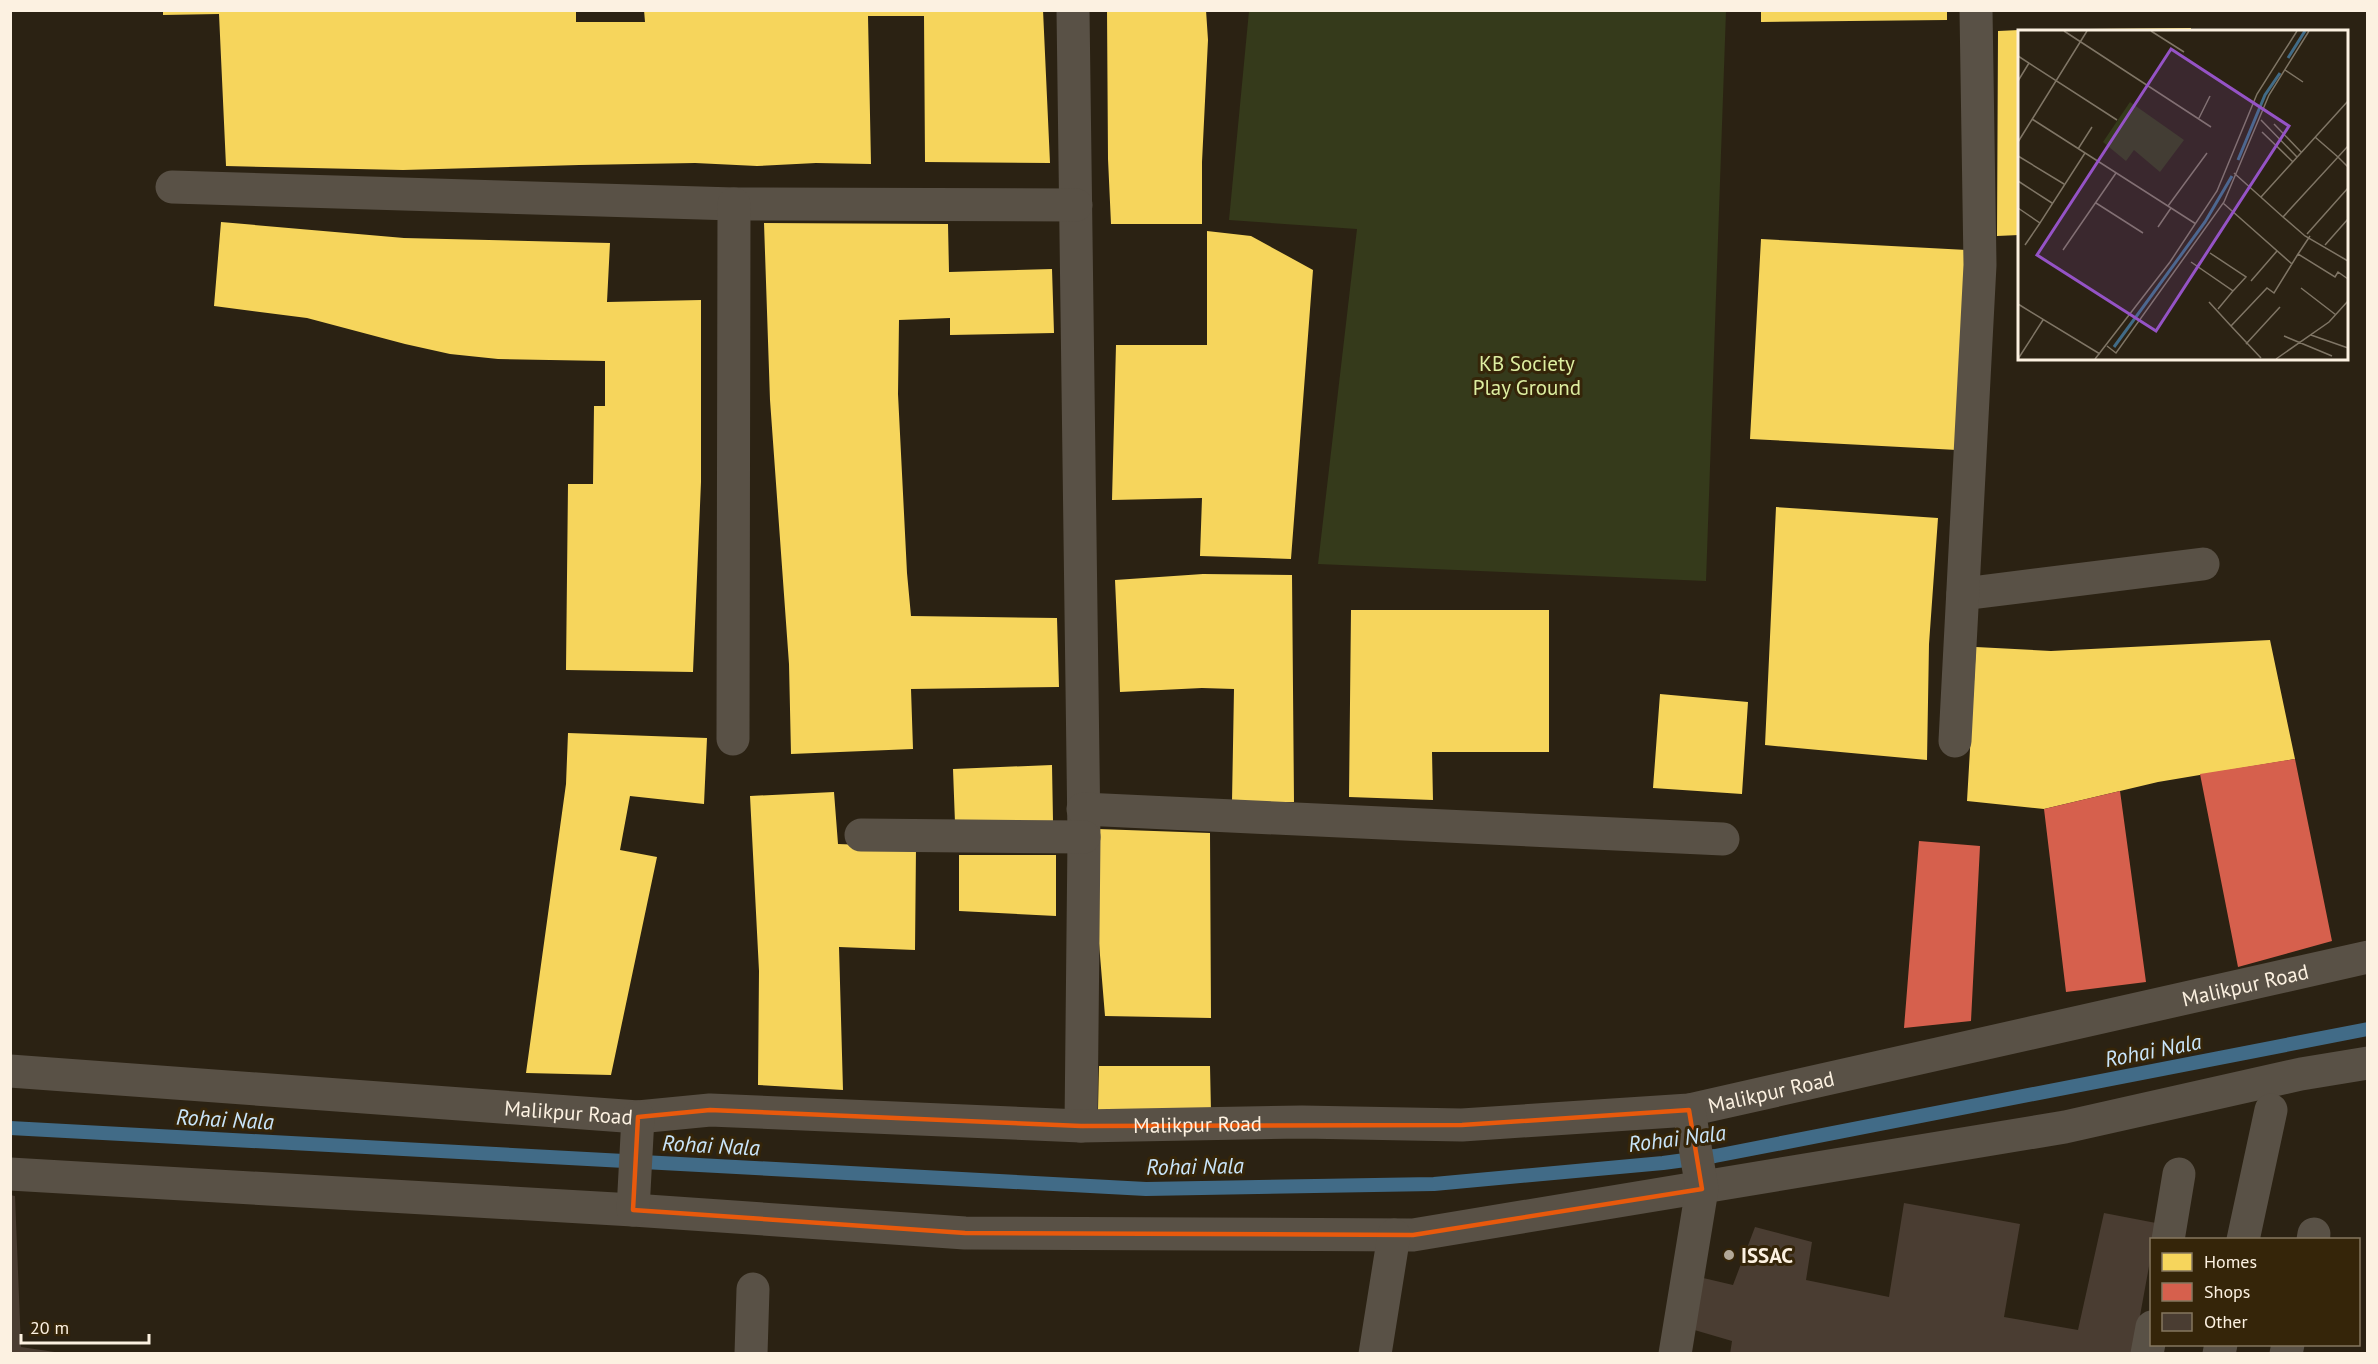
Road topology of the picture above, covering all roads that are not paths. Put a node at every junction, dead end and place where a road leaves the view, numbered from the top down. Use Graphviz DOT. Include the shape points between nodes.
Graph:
graph roads {
  1 [pos="1074,10"];
  2 [pos="1976,10"];
  3 [pos="172,187"];
  4 [pos="734,204"];
  5 [pos="1076,205"];
  6 [pos="2203,564"];
  7 [pos="1963,594"];
  8 [pos="733,739"];
  9 [pos="1955,741"];
  10 [pos="1083,823"];
  11 [pos="861,835"];
  12 [pos="1723,839"];
  13 [pos="2367,957"];
  14 [pos="2367,1063"];
  15 [pos="10,1071"];
  16 [pos="2271,1110"];
  17 [pos="1691,1119"];
  18 [pos="1081,1126"];
  19 [pos="637,1129"];
  20 [pos="10,1174"];
  21 [pos="2180,1174"];
  22 [pos="1702,1189"];
  23 [pos="633,1203"];
  24 [pos="1394,1235"];
  25 [pos="2168,1238"];
  26 [pos="2243,1238"];
  27 [pos="753,1288"];
  28 [pos="2150,1334"];
  29 [pos="752,1353"];
  30 [pos="1375,1353"];
  31 [pos="1675,1353"];
  32 [pos="2147,1353"];
  1 -- 5 [label="street"];
  2 -- 7 [label="street" via="1980,265"];
  3 -- 4 [label="street"];
  4 -- 5 [label="street"];
  4 -- 8 [label="street"];
  5 -- 10 [label="street"];
  6 -- 7 [label="street"];
  7 -- 9 [label="street"];
  10 -- 11 [label="street"];
  10 -- 12 [label="street"];
  10 -- 18 [label="street"];
  13 -- 17 [label="street, Malikpur Road"];
  14 -- 22 [label="street" via="2065,1127"];
  15 -- 19 [label="street, Malikpur Road"];
  16 -- 26 [label="street"];
  17 -- 18 [label="street, Malikpur Road" via="1462,1125 1302,1122"];
  17 -- 22 [label="street"];
  18 -- 19 [label="street, Malikpur Road" via="710,1110"];
  19 -- 23 [label="street"];
  20 -- 23 [label="street"];
  21 -- 25 [label="street"];
  22 -- 24 [label="street"];
  22 -- 31 [label="street"];
  23 -- 24 [label="street" via="965,1233"];
  24 -- 30 [label="street"];
  27 -- 29 [label="street"];
  28 -- 32 [label="street"];
}
